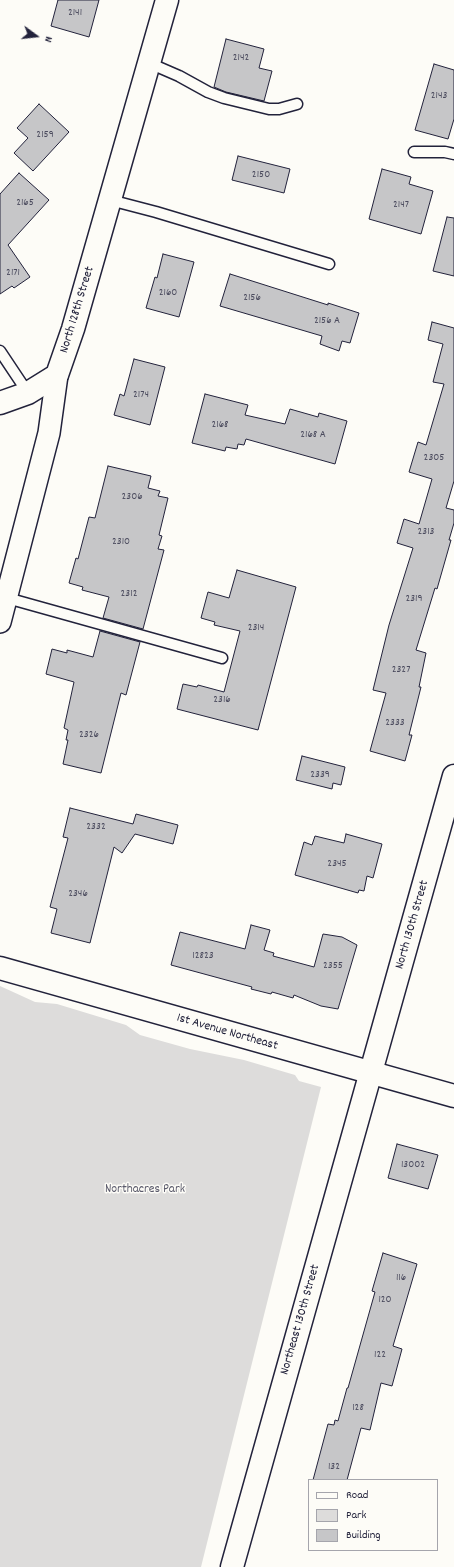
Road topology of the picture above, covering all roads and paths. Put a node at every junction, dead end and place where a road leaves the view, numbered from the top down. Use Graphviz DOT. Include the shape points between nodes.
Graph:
graph roads {
  1 [pos="167,0"];
  2 [pos="149,63"];
  3 [pos="297,104"];
  4 [pos="414,152"];
  5 [pos="454,154"];
  6 [pos="110,200"];
  7 [pos="329,264"];
  8 [pos="0,351"];
  9 [pos="57,375"];
  10 [pos="28,394"];
  11 [pos="0,402"];
  12 [pos="7,598"];
  13 [pos="0,622"];
  14 [pos="222,658"];
  15 [pos="454,776"];
  16 [pos="0,968"];
  17 [pos="370,1073"];
  18 [pos="454,1096"];
  19 [pos="232,1567"];
  1 -- 2 [label="street, North 128th Street"];
  2 -- 3 [label="lane" via="224,98 269,109"];
  2 -- 6 [label="street, North 128th Street"];
  4 -- 5 [label="lane"];
  6 -- 7 [label="lane"];
  6 -- 9 [label="street, North 128th Street"];
  8 -- 10 [label="lane"];
  9 -- 10 [label="street"];
  9 -- 12 [label="street, North 128th Street" via="48,433"];
  10 -- 11 [label="street"];
  12 -- 13 [label="street, North 128th Street"];
  12 -- 14 [label="lane"];
  15 -- 17 [label="street, North 130th Street"];
  16 -- 17 [label="street, 1st Avenue Northeast"];
  17 -- 18 [label="street, 1st Avenue Northeast"];
  17 -- 19 [label="street, Northeast 130th Street"];
}
